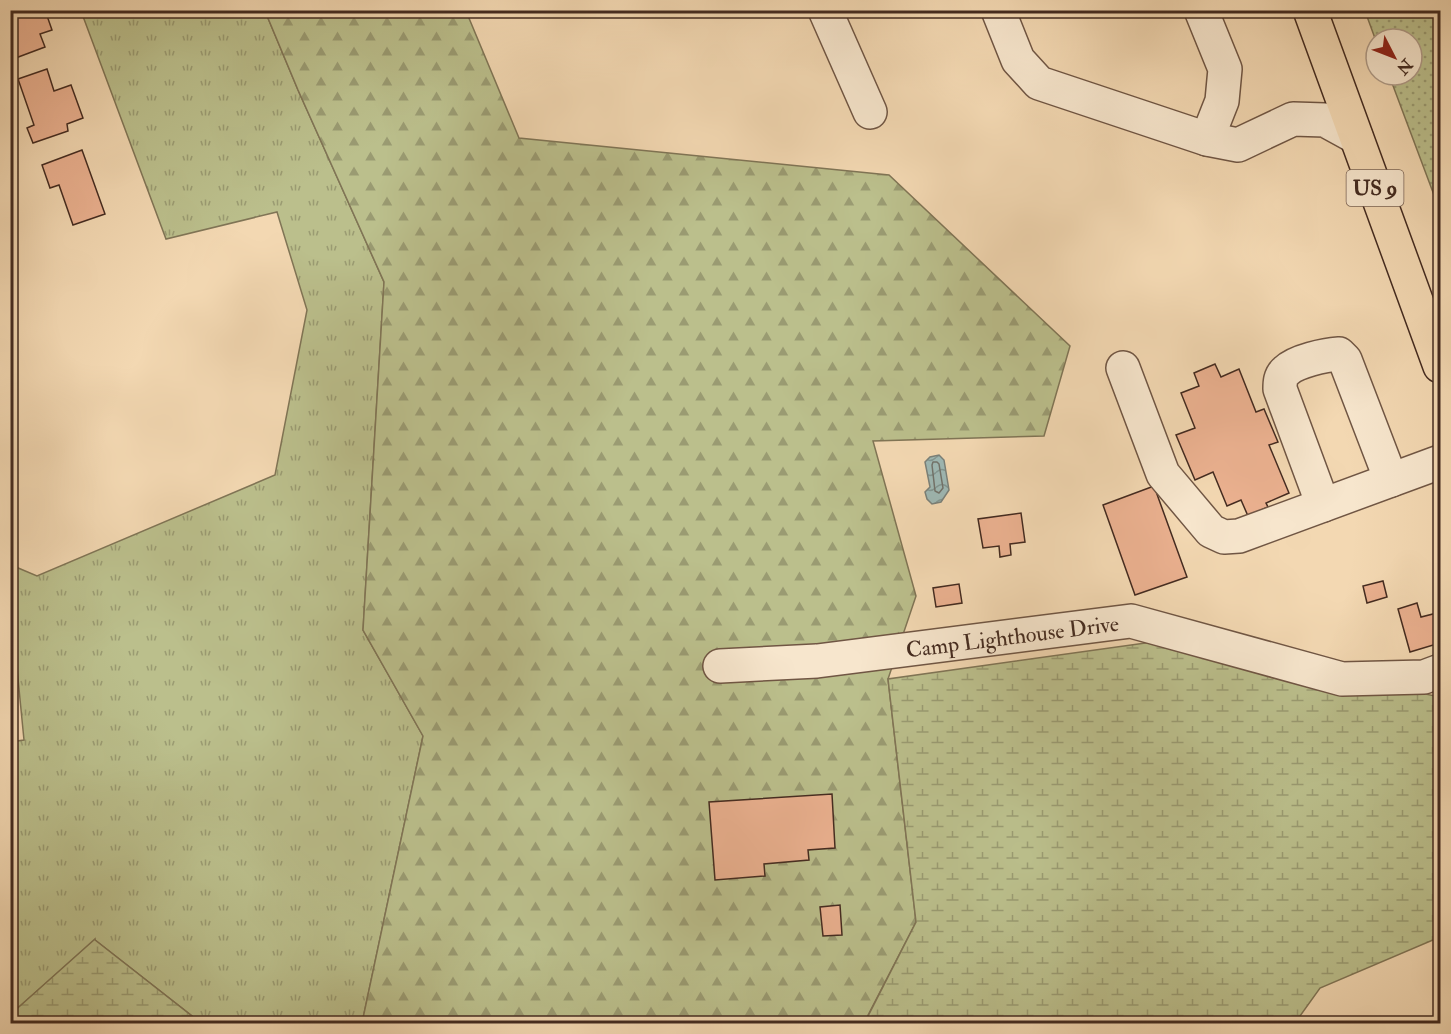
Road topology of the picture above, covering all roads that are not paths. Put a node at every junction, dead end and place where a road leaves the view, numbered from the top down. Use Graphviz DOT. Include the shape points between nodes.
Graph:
graph roads {
  1 [pos="825,10"];
  2 [pos="998,10"];
  3 [pos="1201,10"];
  4 [pos="1310,10"];
  5 [pos="870,112"];
  6 [pos="1356,137"];
  7 [pos="1207,139"];
  8 [pos="1433,322"];
  9 [pos="1440,366"];
  10 [pos="1123,368"];
  11 [pos="1440,462"];
  12 [pos="1391,480"];
  13 [pos="1323,505"];
  14 [pos="720,666"];
  15 [pos="1440,671"];
  1 -- 5 [label="street"];
  2 -- 7 [label="street" via="1018,60 1039,83"];
  3 -- 7 [label="street" via="1225,69 1222,101"];
  4 -- 6 [label="highway, US 9"];
  6 -- 7 [label="street" via="1325,120 1312,118 1293,119 1238,145"];
  6 -- 8 [label="highway, US 9"];
  8 -- 9 [label="highway, US 9"];
  10 -- 13 [label="street" via="1163,474 1211,531 1224,537 1239,536"];
  11 -- 12 [label="street"];
  12 -- 13 [label="street"];
  12 -- 13 [label="street" via="1345,360 1338,354 1326,355 1295,365 1286,370 1280,389"];
  14 -- 15 [label="street, Camp Lighthouse Drive" via="817,661 1131,621 1342,679 1424,677"];
}
